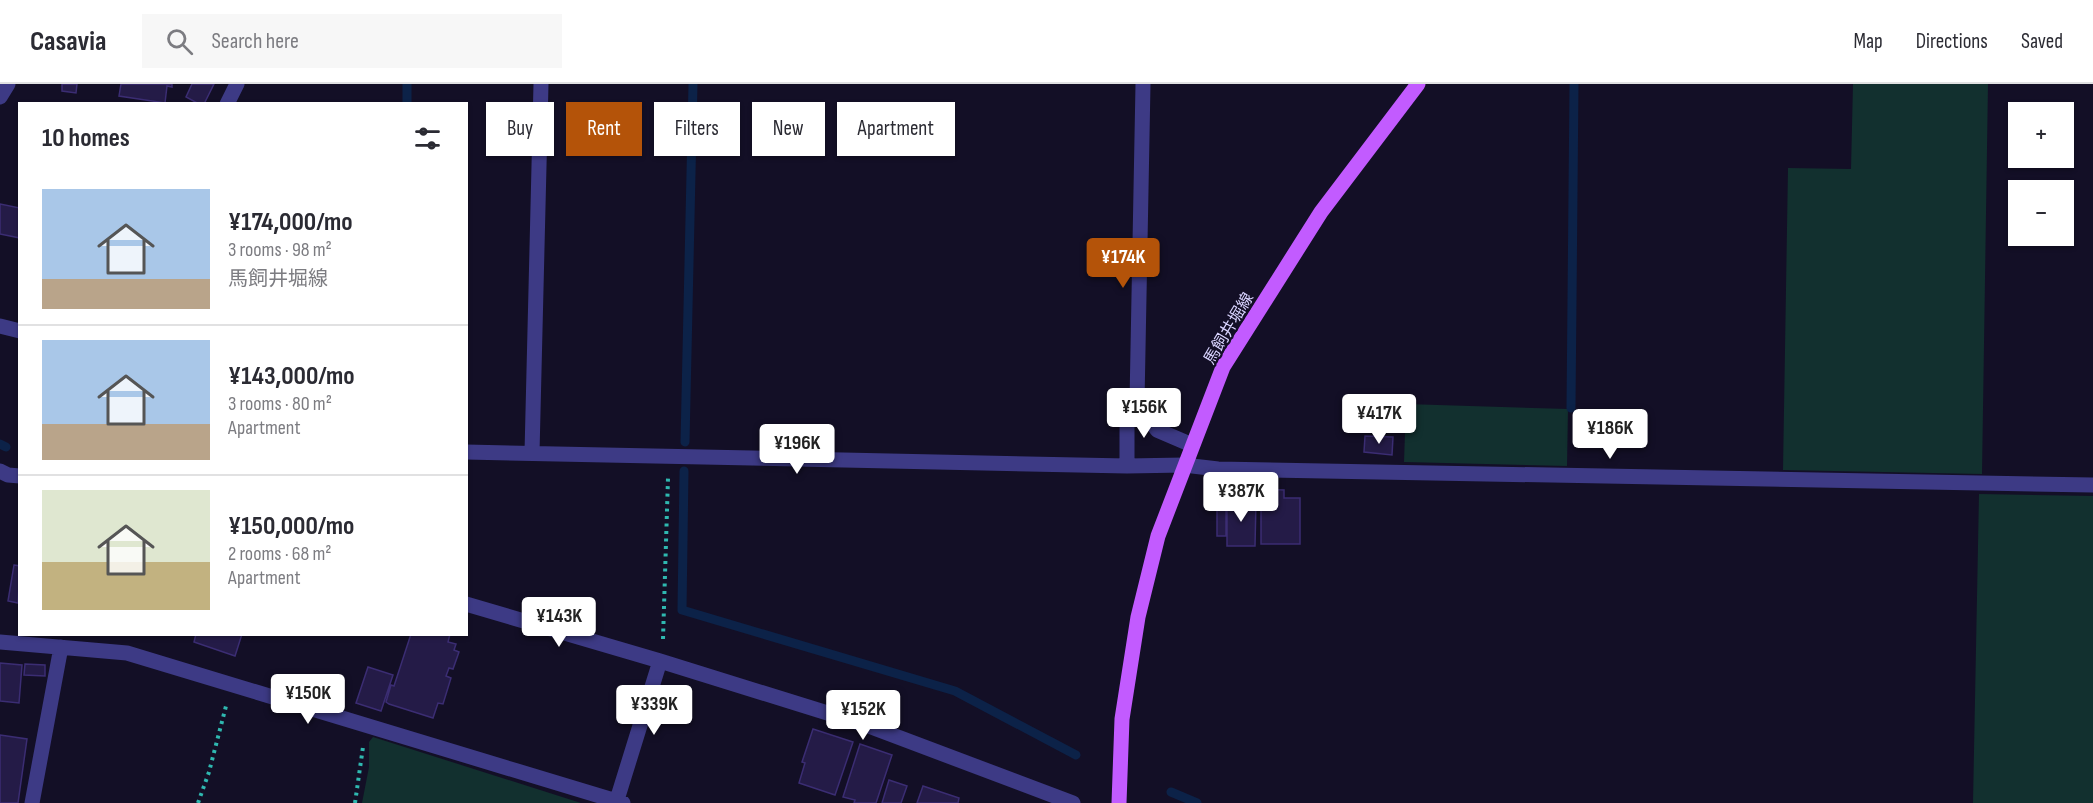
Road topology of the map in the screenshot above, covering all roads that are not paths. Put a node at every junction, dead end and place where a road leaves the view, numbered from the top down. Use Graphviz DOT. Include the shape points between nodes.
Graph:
graph roads {
  1 [pos="8,84"];
  2 [pos="237,84"];
  3 [pos="541,84"];
  4 [pos="1143,84"];
  5 [pos="1418,84"];
  6 [pos="0,97"];
  7 [pos="228,102"];
  8 [pos="0,326"];
  9 [pos="18,330"];
  10 [pos="1137,402"];
  11 [pos="1192,446"];
  12 [pos="468,452"];
  13 [pos="532,453"];
  14 [pos="1184,465"];
  15 [pos="1127,466"];
  16 [pos="0,471"];
  17 [pos="18,476"];
  18 [pos="2093,485"];
  19 [pos="468,605"];
  20 [pos="0,642"];
  21 [pos="63,643"];
  22 [pos="661,661"];
  23 [pos="618,802"];
  24 [pos="32,803"];
  25 [pos="1073,803"];
  26 [pos="1119,803"];
  1 -- 6 [label="street"];
  2 -- 7 [label="street"];
  3 -- 13 [label="street"];
  4 -- 10 [label="street"];
  5 -- 11 [label="main road, 馬飼井堀線" via="1321,212 1223,367"];
  8 -- 9 [label="street"];
  10 -- 11 [label="street" via="1157,430"];
  10 -- 15 [label="street" via="1127,410"];
  11 -- 14 [label="main road, 馬飼井堀線"];
  12 -- 13 [label="street"];
  13 -- 15 [label="street"];
  14 -- 15 [label="street"];
  14 -- 18 [label="street" via="1230,470"];
  14 -- 26 [label="main road, 馬飼井堀線" via="1158,536 1138,616 1122,719"];
  16 -- 17 [label="street"];
  19 -- 22 [label="street"];
  20 -- 21 [label="street"];
  21 -- 23 [label="street" via="127,653"];
  21 -- 24 [label="street"];
  22 -- 23 [label="street"];
  22 -- 25 [label="street" via="866,725"];
}
